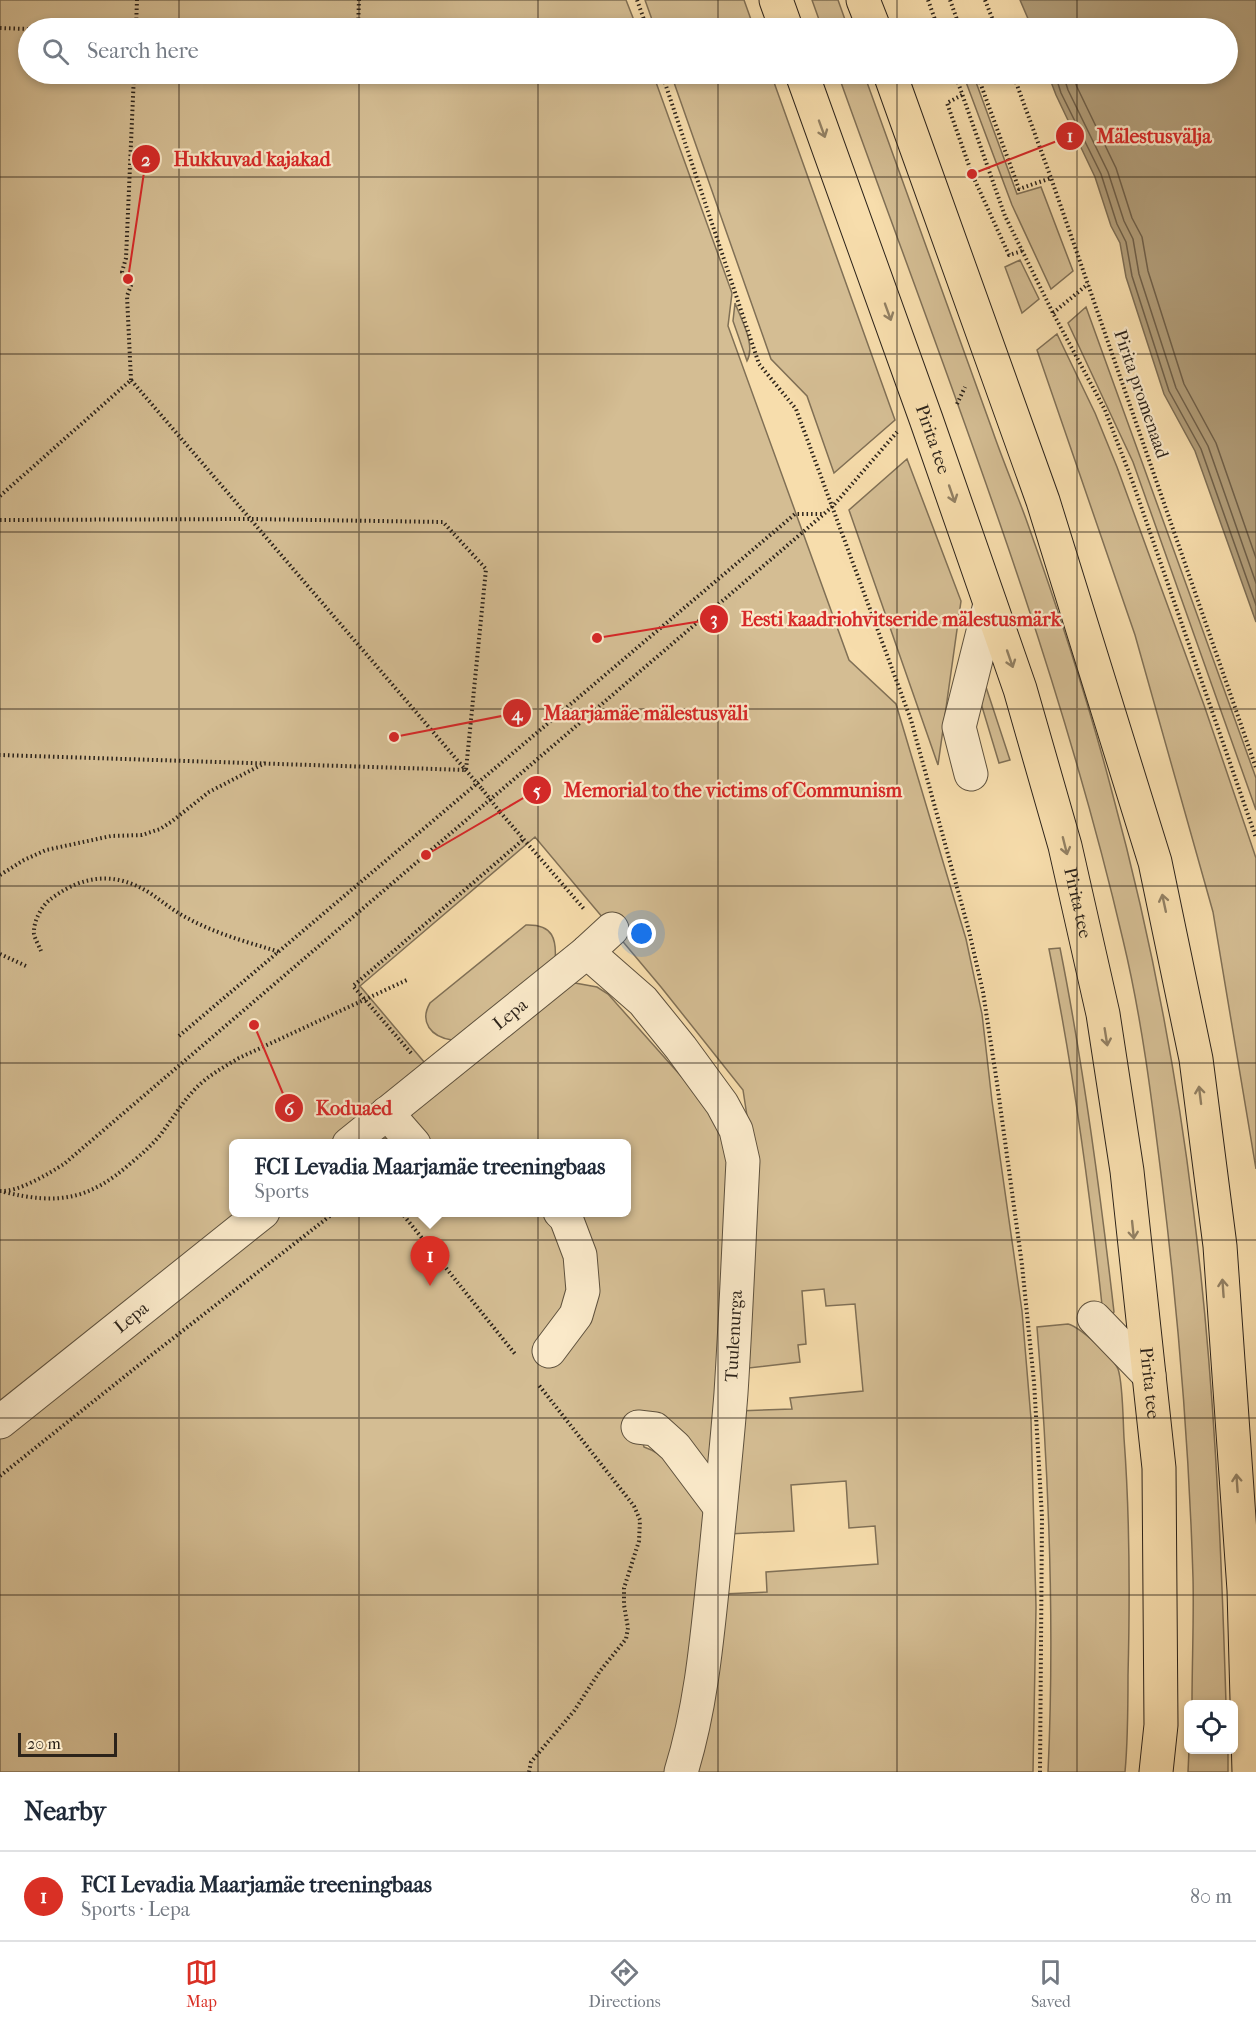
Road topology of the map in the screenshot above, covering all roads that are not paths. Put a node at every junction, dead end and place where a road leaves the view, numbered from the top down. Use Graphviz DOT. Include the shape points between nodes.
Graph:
graph roads {
  1 [pos="776,0"];
  2 [pos="863,0"];
  3 [pos="782,18"];
  4 [pos="870,18"];
  5 [pos="806,84"];
  6 [pos="894,84"];
  7 [pos="990,604"];
  8 [pos="971,774"];
  9 [pos="602,939"];
  10 [pos="387,1113"];
  11 [pos="354,1139"];
  12 [pos="410,1139"];
  13 [pos="257,1217"];
  14 [pos="565,1217"];
  15 [pos="1094,1318"];
  16 [pos="534,1363"];
  17 [pos="1149,1375"];
  18 [pos="0,1422"];
  19 [pos="638,1427"];
  20 [pos="720,1507"];
  21 [pos="681,1772"];
  22 [pos="1156,1772"];
  23 [pos="1249,1772"];
  1 -- 3 [label="main road"];
  2 -- 4 [label="main road"];
  5 -- 7 [label="main road, Pirita tee, one-way"];
  23 -- 6 [label="main road, one-way" via="1244,1590 1220,1246 1196,1059 1155,862 1043,501"];
  7 -- 8 [label="street" via="959,727"];
  7 -- 17 [label="main road, Pirita tee, one-way" via="1020,689 1065,846 1103,1014 1127,1171"];
  9 -- 10 [label="street, Lepa"];
  9 -- 20 [label="street, Tuulenurga" via="722,1104 736,1130 743,1161 731,1394"];
  10 -- 11 [label="street, Lepa"];
  10 -- 12 [label="street"];
  13 -- 18 [label="street, Lepa"];
  14 -- 16 [label="street" via="580,1255 583,1291 576,1315"];
  15 -- 17 [label="street"];
  17 -- 22 [label="main road, Pirita tee" via="1159,1467 1161,1725"];
  19 -- 20 [label="street" via="655,1429 675,1447"];
  20 -- 21 [label="street, Tuulenurga" via="699,1695"];
}
